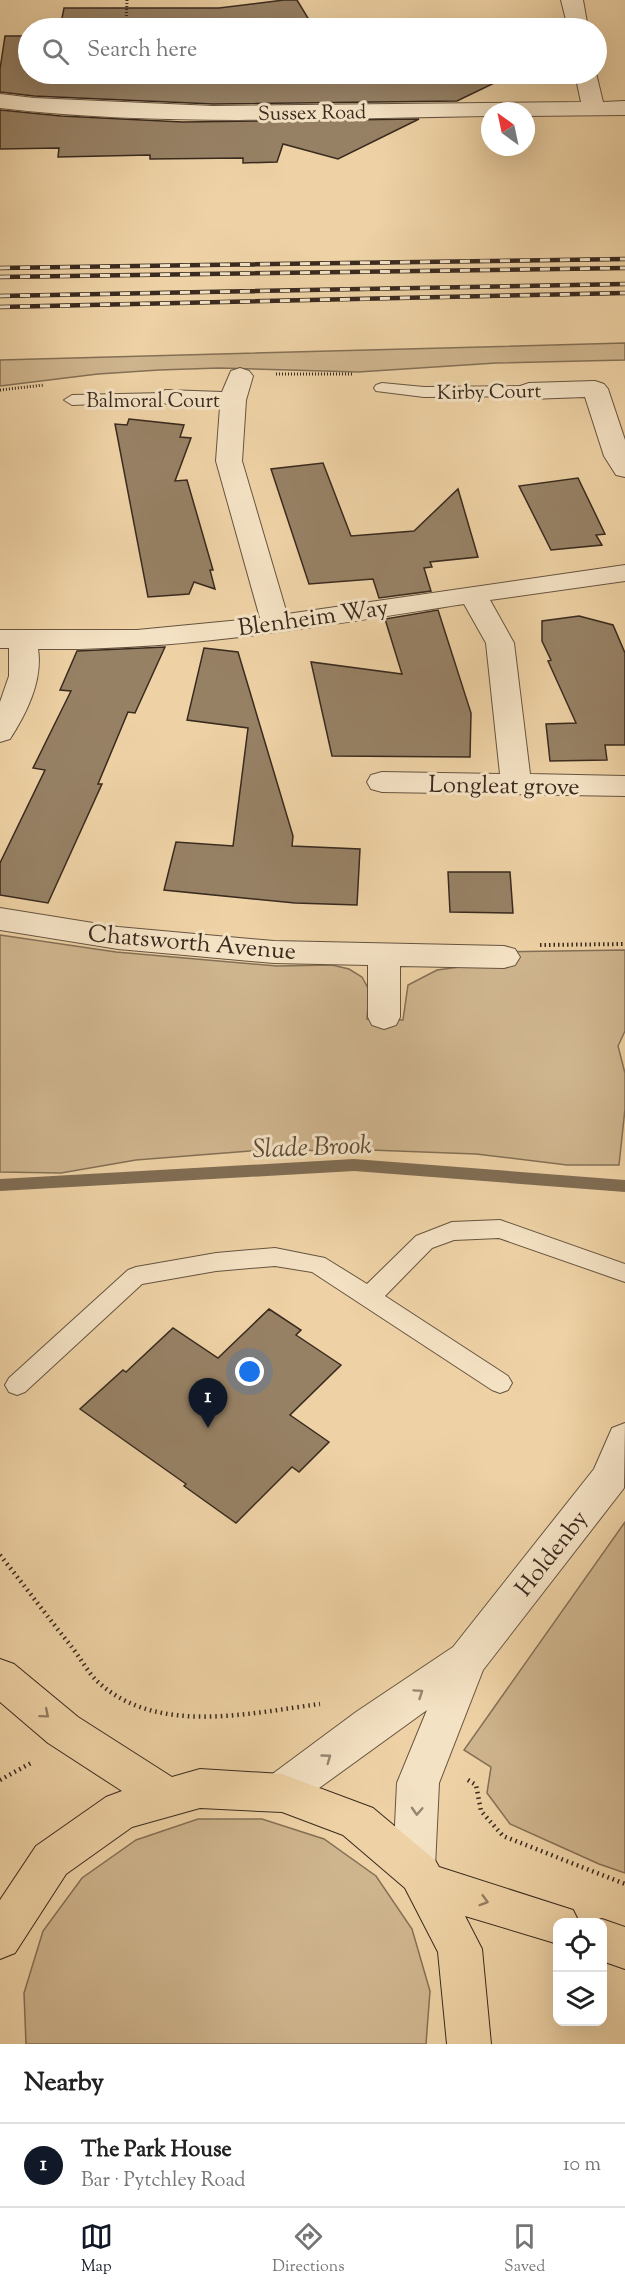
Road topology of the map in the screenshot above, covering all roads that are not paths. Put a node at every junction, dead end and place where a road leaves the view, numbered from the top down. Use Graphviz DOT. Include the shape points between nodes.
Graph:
graph roads {
  1 [pos="572,0"];
  2 [pos="576,18"];
  3 [pos="588,84"];
  4 [pos="0,101"];
  5 [pos="593,108"];
  6 [pos="625,108"];
  7 [pos="382,388"];
  8 [pos="529,391"];
  9 [pos="166,398"];
  10 [pos="72,400"];
  11 [pos="625,469"];
  12 [pos="625,573"];
  13 [pos="472,594"];
  14 [pos="276,624"];
  15 [pos="11,639"];
  16 [pos="0,732"];
  17 [pos="382,782"];
  18 [pos="516,785"];
  19 [pos="625,786"];
  20 [pos="0,919"];
  21 [pos="384,955"];
  22 [pos="496,957"];
  23 [pos="384,1017"];
  24 [pos="625,1273"];
  25 [pos="369,1297"];
  26 [pos="500,1383"];
  27 [pos="17,1385"];
  28 [pos="625,1439"];
  29 [pos="467,1660"];
  30 [pos="0,1677"];
  31 [pos="282,1791"];
  32 [pos="164,1795"];
  33 [pos="421,1875"];
  34 [pos="553,1922"];
  35 [pos="0,1938"];
  36 [pos="607,1941"];
  37 [pos="625,1948"];
  38 [pos="469,2044"];
  1 -- 2 [label="street"];
  3 -- 5 [label="street"];
  4 -- 5 [label="street, Sussex Road" via="213,113"];
  5 -- 6 [label="street, Sussex Road"];
  7 -- 8 [label="lane, Kirby Court" via="424,392"];
  8 -- 11 [label="street, Kirby Court" via="592,379 617,456"];
  9 -- 10 [label="lane, Balmoral Court"];
  9 -- 14 [label="street, Balmoral Court" via="236,388 229,461"];
  12 -- 13 [label="street, Blenheim Way"];
  13 -- 14 [label="street, Blenheim Way"];
  13 -- 18 [label="street, Longleat grove" via="500,643"];
  14 -- 15 [label="street, Blenheim Way" via="171,636"];
  15 -- 16 [label="street" via="25,651 24,681"];
  17 -- 18 [label="street, Longleat grove"];
  18 -- 19 [label="street, Longleat grove"];
  20 -- 21 [label="street, Chatsworth Avenue" via="151,941 274,952"];
  21 -- 22 [label="street, Chatsworth Avenue"];
  21 -- 23 [label="street"];
  24 -- 25 [label="lane" via="500,1229 452,1231 424,1242"];
  25 -- 26 [label="lane"];
  25 -- 27 [label="lane" via="317,1264 275,1257 216,1262 136,1276"];
  28 -- 29 [label="street, Holdenby" via="610,1477"];
  31 -- 29 [label="street, Holdenby, one-way"];
  29 -- 33 [label="street, Holdenby, one-way" via="418,1784"];
  30 -- 32 [label="main road, one-way" via="63,1730"];
  31 -- 32 [label="main road" via="242,1785"];
  31 -- 33 [label="main road" via="319,1801 354,1818 386,1840"];
  32 -- 35 [label="main road" via="90,1828 59,1854 31,1883"];
  33 -- 34 [label="main road, one-way"];
  33 -- 38 [label="main road" via="449,1919 463,1959 471,2001"];
  36 -- 37 [label="main road"];
}
